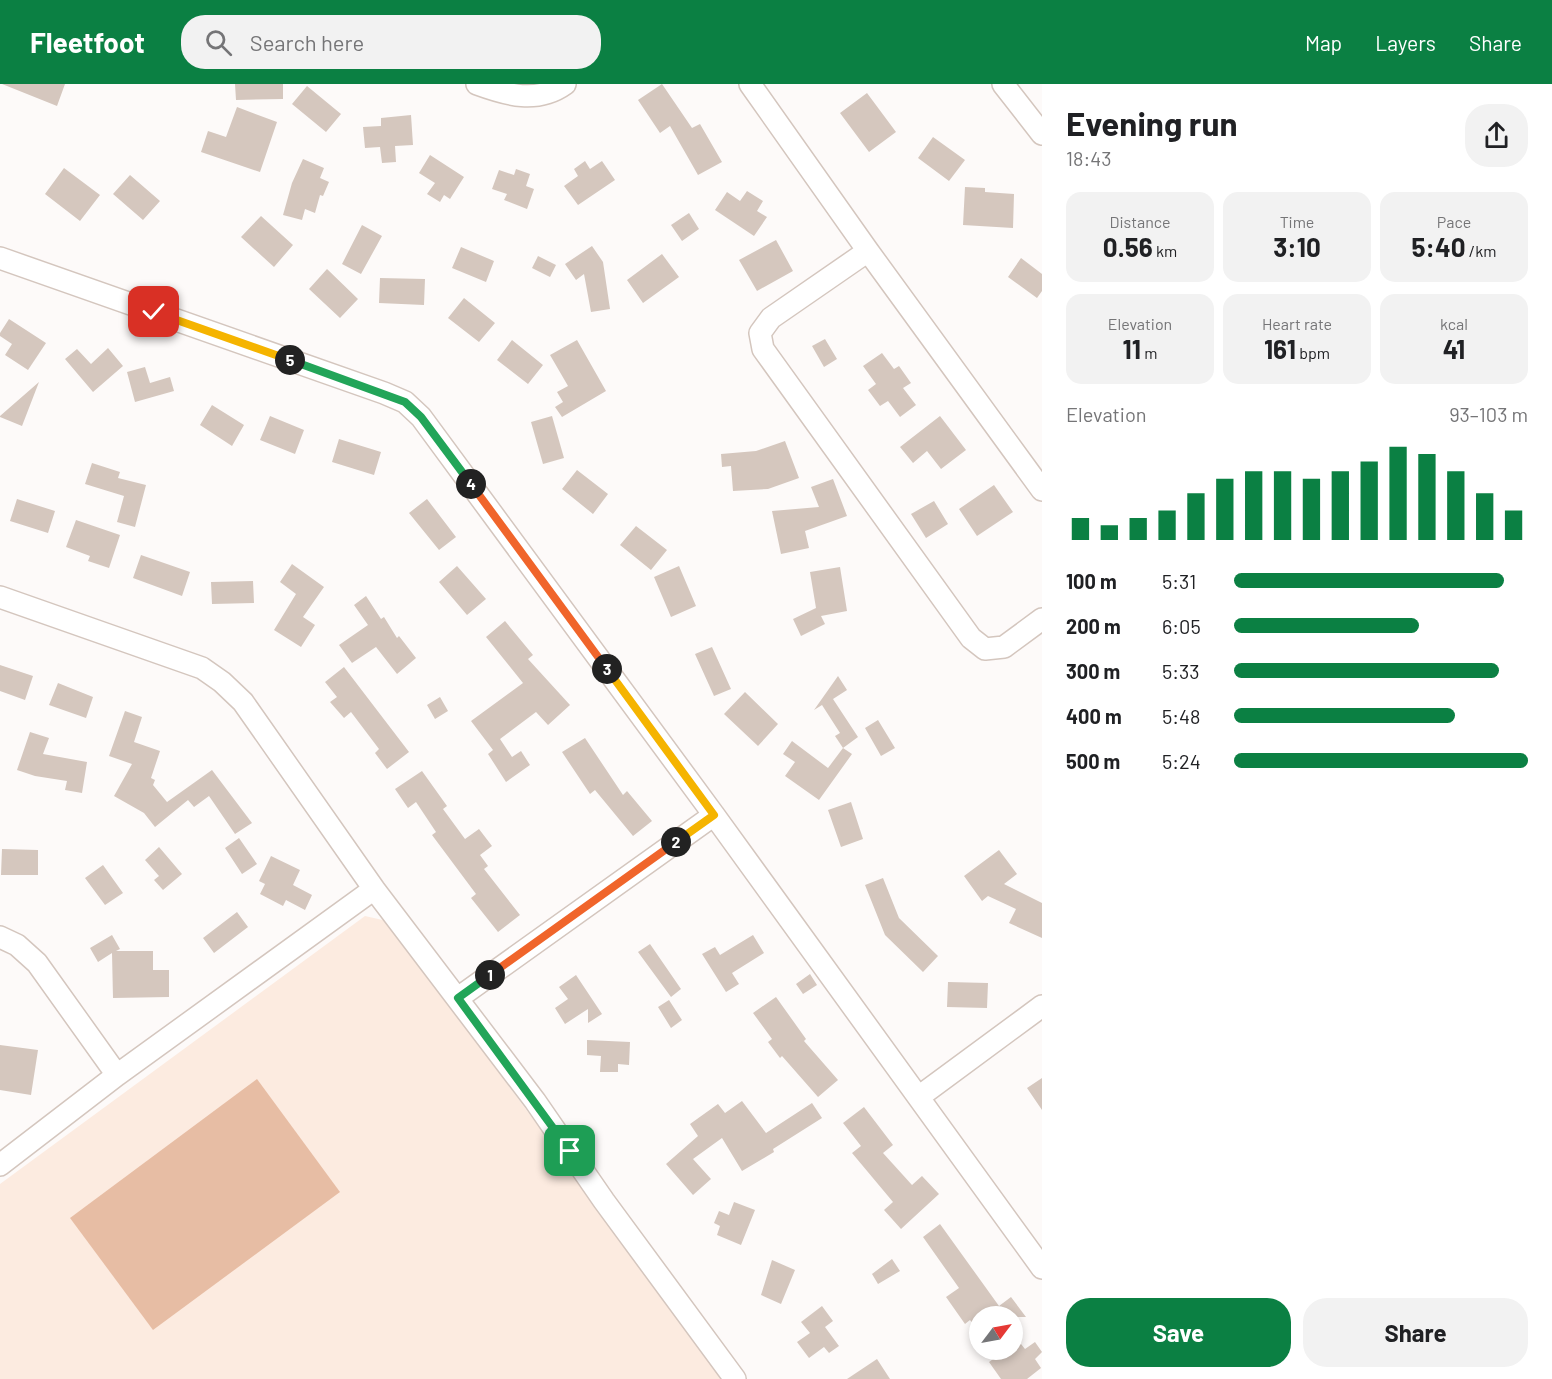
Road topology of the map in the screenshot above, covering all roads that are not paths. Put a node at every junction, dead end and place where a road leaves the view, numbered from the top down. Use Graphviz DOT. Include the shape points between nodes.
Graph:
graph roads {
  1 [pos="477,84"];
  2 [pos="566,84"];
  3 [pos="750,84"];
  4 [pos="1003,84"];
  5 [pos="1042,134"];
  6 [pos="868,252"];
  7 [pos="0,258"];
  8 [pos="1042,490"];
  9 [pos="0,597"];
  10 [pos="1042,619"];
  11 [pos="714,815"];
  12 [pos="374,889"];
  13 [pos="0,937"];
  14 [pos="458,998"];
  15 [pos="1042,1006"];
  16 [pos="117,1075"];
  17 [pos="920,1096"];
  18 [pos="0,1165"];
  19 [pos="1042,1268"];
  20 [pos="735,1379"];
  1 -- 2 [label="street" via="525,97 541,96"];
  3 -- 6 [label="street"];
  4 -- 5 [label="street"];
  6 -- 8 [label="street"];
  6 -- 10 [label="street" via="771,318 760,333 763,349 971,638 985,649 1004,647"];
  7 -- 11 [label="street" via="405,402 421,417"];
  9 -- 12 [label="street" via="202,668 222,682 243,702"];
  11 -- 14 [label="street"];
  11 -- 17 [label="street"];
  12 -- 14 [label="street"];
  12 -- 16 [label="street"];
  13 -- 16 [label="street" via="17,945 37,963"];
  14 -- 20 [label="street"];
  15 -- 17 [label="street"];
  16 -- 18 [label="street"];
  17 -- 19 [label="street"];
}
